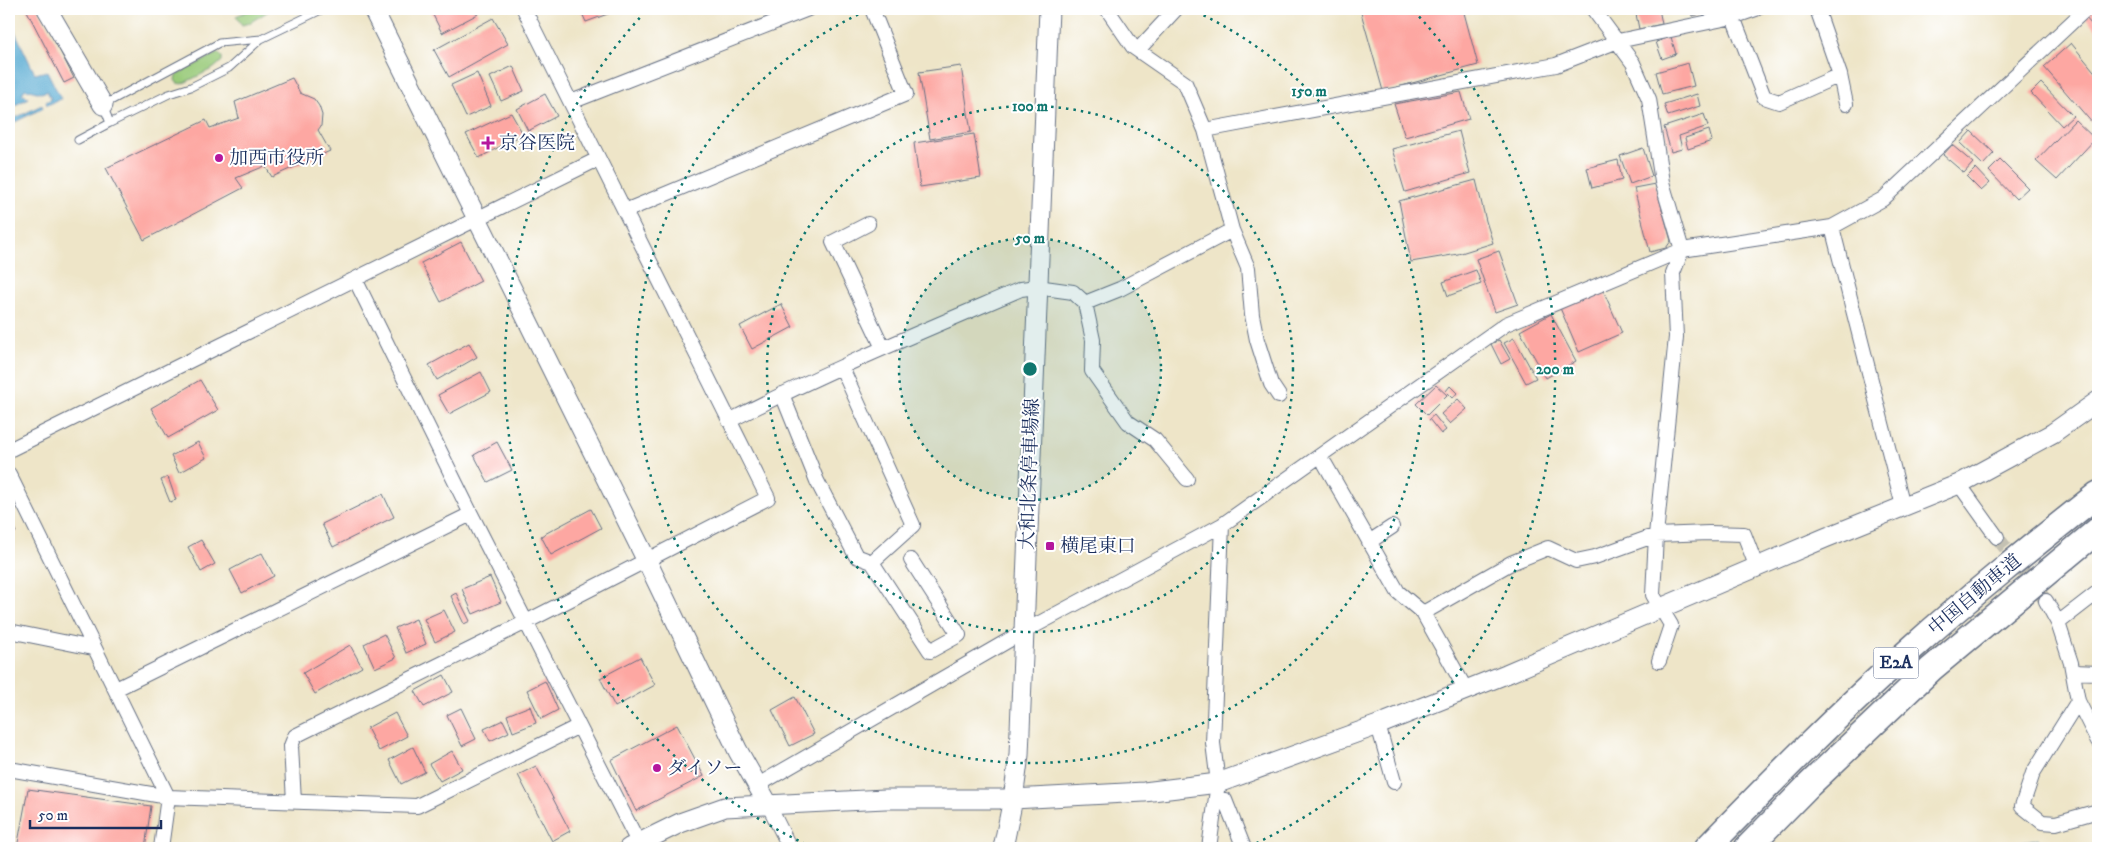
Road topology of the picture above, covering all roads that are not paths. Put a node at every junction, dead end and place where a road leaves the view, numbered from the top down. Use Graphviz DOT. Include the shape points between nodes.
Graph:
graph roads {
  1 [pos="47,9"];
  2 [pos="323,9"];
  3 [pos="373,9"];
  4 [pos="524,9"];
  5 [pos="808,9"];
  6 [pos="872,9"];
  7 [pos="1049,9"];
  8 [pos="1107,9"];
  9 [pos="1176,9"];
  10 [pos="1594,9"];
  11 [pos="1756,9"];
  12 [pos="1817,9"];
  13 [pos="2086,9"];
  14 [pos="1734,17"];
  15 [pos="261,39"];
  16 [pos="1618,41"];
  17 [pos="1138,50"];
  18 [pos="1840,75"];
  19 [pos="571,102"];
  20 [pos="1846,104"];
  21 [pos="103,105"];
  22 [pos="110,123"];
  23 [pos="1205,130"];
  24 [pos="78,140"];
  25 [pos="598,159"];
  26 [pos="625,211"];
  27 [pos="475,218"];
  28 [pos="868,224"];
  29 [pos="1832,227"];
  30 [pos="1232,230"];
  31 [pos="1682,250"];
  32 [pos="355,278"];
  33 [pos="1038,287"];
  34 [pos="1084,302"];
  35 [pos="883,348"];
  36 [pos="842,368"];
  37 [pos="782,394"];
  38 [pos="1279,396"];
  39 [pos="2098,401"];
  40 [pos="729,421"];
  41 [pos="9,450"];
  42 [pos="1325,464"];
  43 [pos="9,474"];
  44 [pos="1187,479"];
  45 [pos="1959,484"];
  46 [pos="2098,494"];
  47 [pos="1903,506"];
  48 [pos="471,514"];
  49 [pos="1222,525"];
  50 [pos="1392,527"];
  51 [pos="2098,530"];
  52 [pos="1656,535"];
  53 [pos="1997,537"];
  54 [pos="1369,542"];
  55 [pos="646,559"];
  56 [pos="911,560"];
  57 [pos="872,562"];
  58 [pos="1757,568"];
  59 [pos="2098,592"];
  60 [pos="2046,601"];
  61 [pos="1662,609"];
  62 [pos="1424,613"];
  63 [pos="526,622"];
  64 [pos="2058,624"];
  65 [pos="9,631"];
  66 [pos="1023,632"];
  67 [pos="93,648"];
  68 [pos="1659,662"];
  69 [pos="2074,672"];
  70 [pos="2098,673"];
  71 [pos="116,690"];
  72 [pos="1466,690"];
  73 [pos="2078,701"];
  74 [pos="1378,725"];
  75 [pos="579,726"];
  76 [pos="2098,741"];
  77 [pos="9,769"];
  78 [pos="1394,782"];
  79 [pos="758,785"];
  80 [pos="1217,790"];
  81 [pos="168,797"];
  82 [pos="1013,799"];
  83 [pos="294,802"];
  84 [pos="768,804"];
  85 [pos="2098,811"];
  86 [pos="634,846"];
  87 [pos="160,848"];
  88 [pos="790,848"];
  89 [pos="1003,848"];
  90 [pos="1208,848"];
  91 [pos="1244,848"];
  92 [pos="1707,848"];
  93 [pos="1747,848"];
  1 -- 21 [label="street"];
  2 -- 15 [label="lane"];
  3 -- 27 [label="street"];
  4 -- 19 [label="street"];
  5 -- 19 [label="street"];
  6 -- 26 [label="street" via="906,94"];
  7 -- 33 [label="street, 大和北条停車場線"];
  8 -- 17 [label="street"];
  9 -- 17 [label="street"];
  10 -- 16 [label="street"];
  11 -- 14 [label="street"];
  12 -- 18 [label="street"];
  13 -- 29 [label="street" via="1883,199"];
  14 -- 16 [label="street"];
  14 -- 18 [label="street" via="1764,97 1779,102"];
  15 -- 21 [label="lane" via="219,43"];
  15 -- 22 [label="lane" via="229,68"];
  16 -- 23 [label="street" via="1556,65"];
  16 -- 31 [label="street" via="1633,63 1648,99 1662,182"];
  17 -- 23 [label="street" via="1185,83"];
  18 -- 20 [label="street"];
  19 -- 25 [label="street"];
  21 -- 22 [label="lane"];
  22 -- 24 [label="lane"];
  23 -- 30 [label="street"];
  25 -- 26 [label="street"];
  25 -- 27 [label="street"];
  26 -- 40 [label="street"];
  27 -- 32 [label="street"];
  27 -- 55 [label="street"];
  28 -- 35 [label="street" via="833,242"];
  29 -- 31 [label="street"];
  29 -- 47 [label="street"];
  30 -- 34 [label="street" via="1120,289"];
  30 -- 38 [label="street" via="1248,268 1252,315 1261,357"];
  31 -- 49 [label="street" via="1506,324"];
  31 -- 52 [label="street" via="1674,273 1676,337"];
  32 -- 41 [label="street"];
  32 -- 48 [label="street"];
  33 -- 34 [label="street" via="1073,292"];
  33 -- 35 [label="street" via="1021,290"];
  33 -- 66 [label="street, 大和北条停車場線"];
  34 -- 44 [label="street" via="1093,340 1092,371 1128,422 1156,440"];
  35 -- 36 [label="street"];
  36 -- 37 [label="street"];
  36 -- 57 [label="street" via="913,525"];
  37 -- 40 [label="street"];
  37 -- 57 [label="street" via="817,481 856,556"];
  39 -- 45 [label="street" via="2053,433"];
  40 -- 55 [label="street" via="768,498"];
  42 -- 54 [label="street"];
  43 -- 67 [label="street"];
  45 -- 47 [label="street"];
  45 -- 53 [label="street"];
  46 -- 92 [label="highway, 中国自動車道 / E2A" via="1910,649"];
  47 -- 58 [label="street"];
  48 -- 63 [label="street"];
  48 -- 71 [label="street"];
  49 -- 66 [label="street"];
  49 -- 80 [label="street" via="1213,743"];
  50 -- 54 [label="street"];
  51 -- 93 [label="highway, 中国自動車道 / E2A" via="1931,669"];
  52 -- 58 [label="street" via="1744,534"];
  52 -- 61 [label="street" via="1653,595"];
  52 -- 62 [label="street" via="1595,557 1576,560 1548,548 1511,563"];
  54 -- 62 [label="street" via="1398,592"];
  55 -- 63 [label="street"];
  55 -- 79 [label="street"];
  56 -- 57 [label="street" via="959,635 930,652"];
  58 -- 61 [label="street"];
  59 -- 64 [label="street"];
  60 -- 64 [label="street"];
  61 -- 68 [label="street" via="1671,625"];
  61 -- 72 [label="street"];
  62 -- 72 [label="street"];
  63 -- 75 [label="street"];
  63 -- 83 [label="street" via="294,736 291,746"];
  64 -- 69 [label="street"];
  65 -- 67 [label="street"];
  66 -- 79 [label="street"];
  66 -- 82 [label="street, 大和北条停車場線" via="1019,755"];
  67 -- 71 [label="street"];
  69 -- 70 [label="street"];
  69 -- 73 [label="street"];
  71 -- 81 [label="street"];
  72 -- 74 [label="street"];
  73 -- 76 [label="street"];
  73 -- 85 [label="street" via="2033,773 2022,806 2042,822 2056,823"];
  74 -- 78 [label="street"];
  74 -- 80 [label="street"];
  75 -- 83 [label="street" via="417,806"];
  75 -- 86 [label="street"];
  77 -- 81 [label="street"];
  79 -- 84 [label="street"];
  80 -- 82 [label="street"];
  80 -- 90 [label="street"];
  80 -- 91 [label="street" via="1225,800"];
  81 -- 83 [label="street"];
  81 -- 87 [label="street"];
  82 -- 84 [label="street" via="885,799"];
  82 -- 89 [label="street, 大和北条停車場線"];
  84 -- 86 [label="street" via="725,806 680,823"];
  84 -- 88 [label="street"];
}
